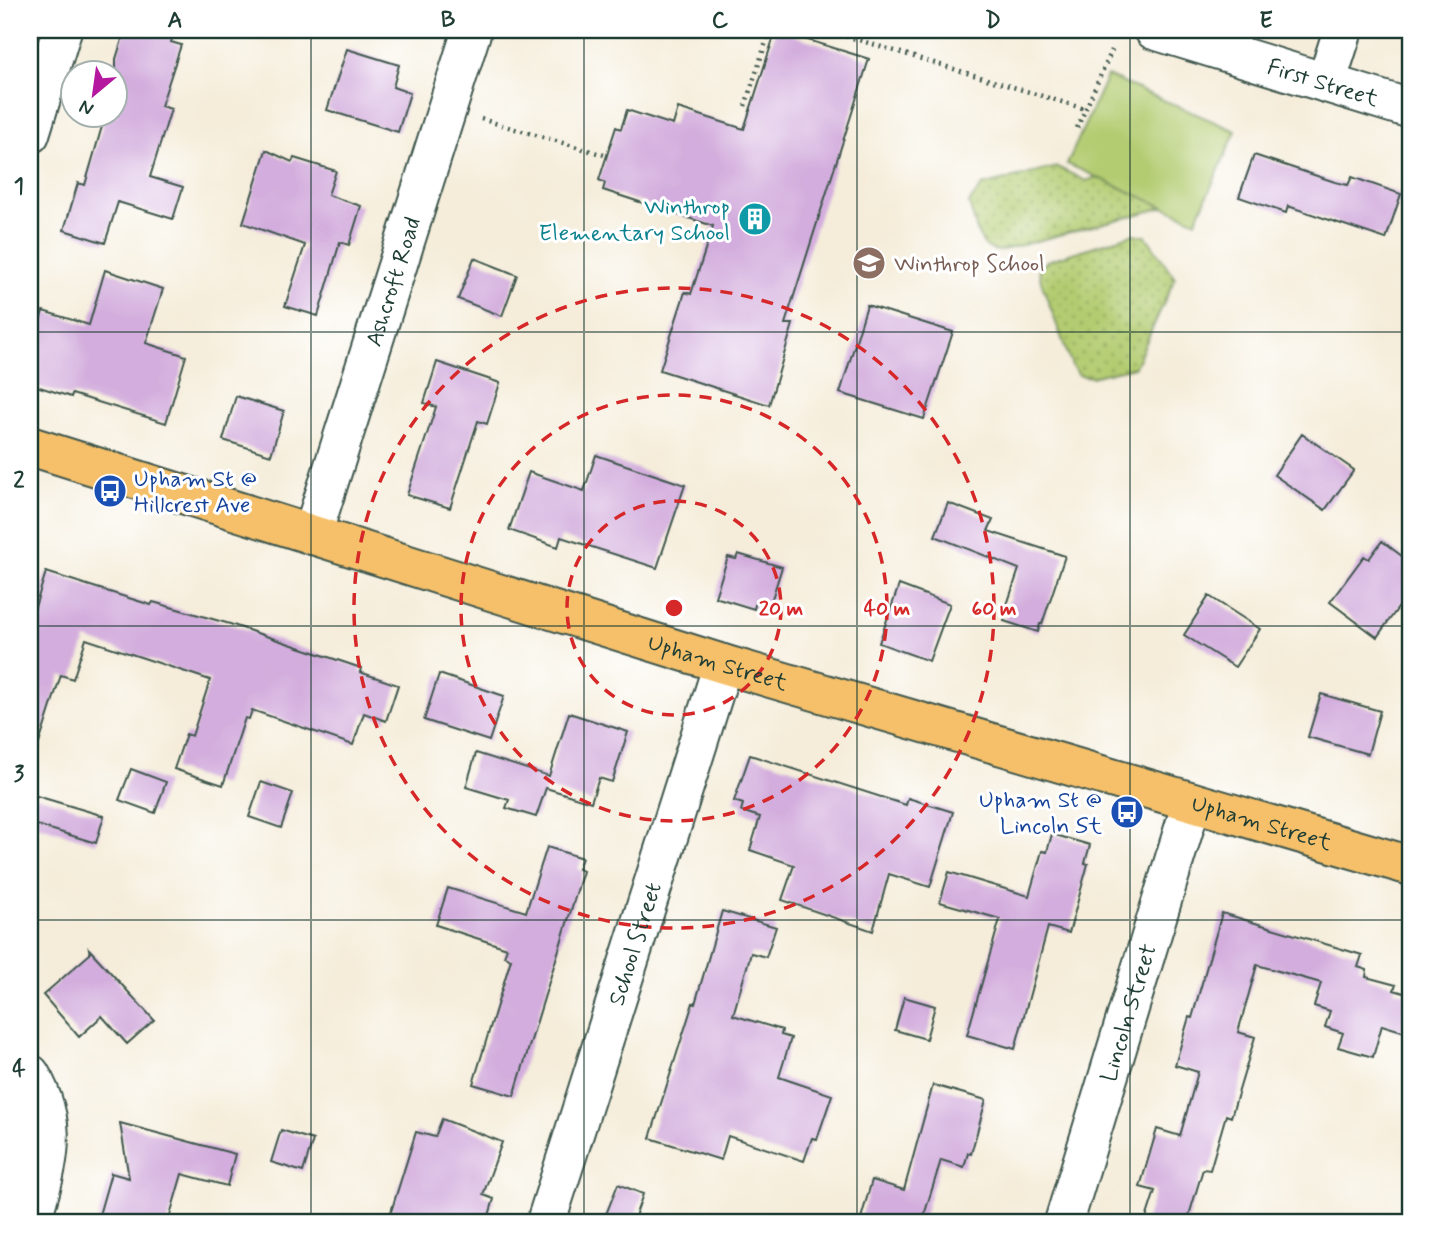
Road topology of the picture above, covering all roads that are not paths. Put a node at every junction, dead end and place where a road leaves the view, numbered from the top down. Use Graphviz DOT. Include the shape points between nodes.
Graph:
graph roads {
  1 [pos="62,30"];
  2 [pos="472,30"];
  3 [pos="1154,30"];
  4 [pos="1343,30"];
  5 [pos="1326,83"];
  6 [pos="1411,109"];
  7 [pos="30,134"];
  8 [pos="30,446"];
  9 [pos="312,535"];
  10 [pos="723,664"];
  11 [pos="1192,802"];
  12 [pos="1411,866"];
  13 [pos="30,1074"];
  14 [pos="31,1222"];
  15 [pos="546,1222"];
  16 [pos="1064,1222"];
  1 -- 7 [label="street"];
  2 -- 9 [label="street, Ashcroft Road"];
  3 -- 5 [label="street, First Street"];
  4 -- 5 [label="street"];
  5 -- 6 [label="street, First Street"];
  8 -- 9 [label="main road, Upham Street"];
  9 -- 10 [label="main road, Upham Street"];
  10 -- 11 [label="main road, Upham Street"];
  10 -- 15 [label="street, School Street"];
  11 -- 12 [label="main road, Upham Street"];
  11 -- 16 [label="street, Lincoln Street"];
  13 -- 14 [label="street" via="45,1108 50,1143"];
}
